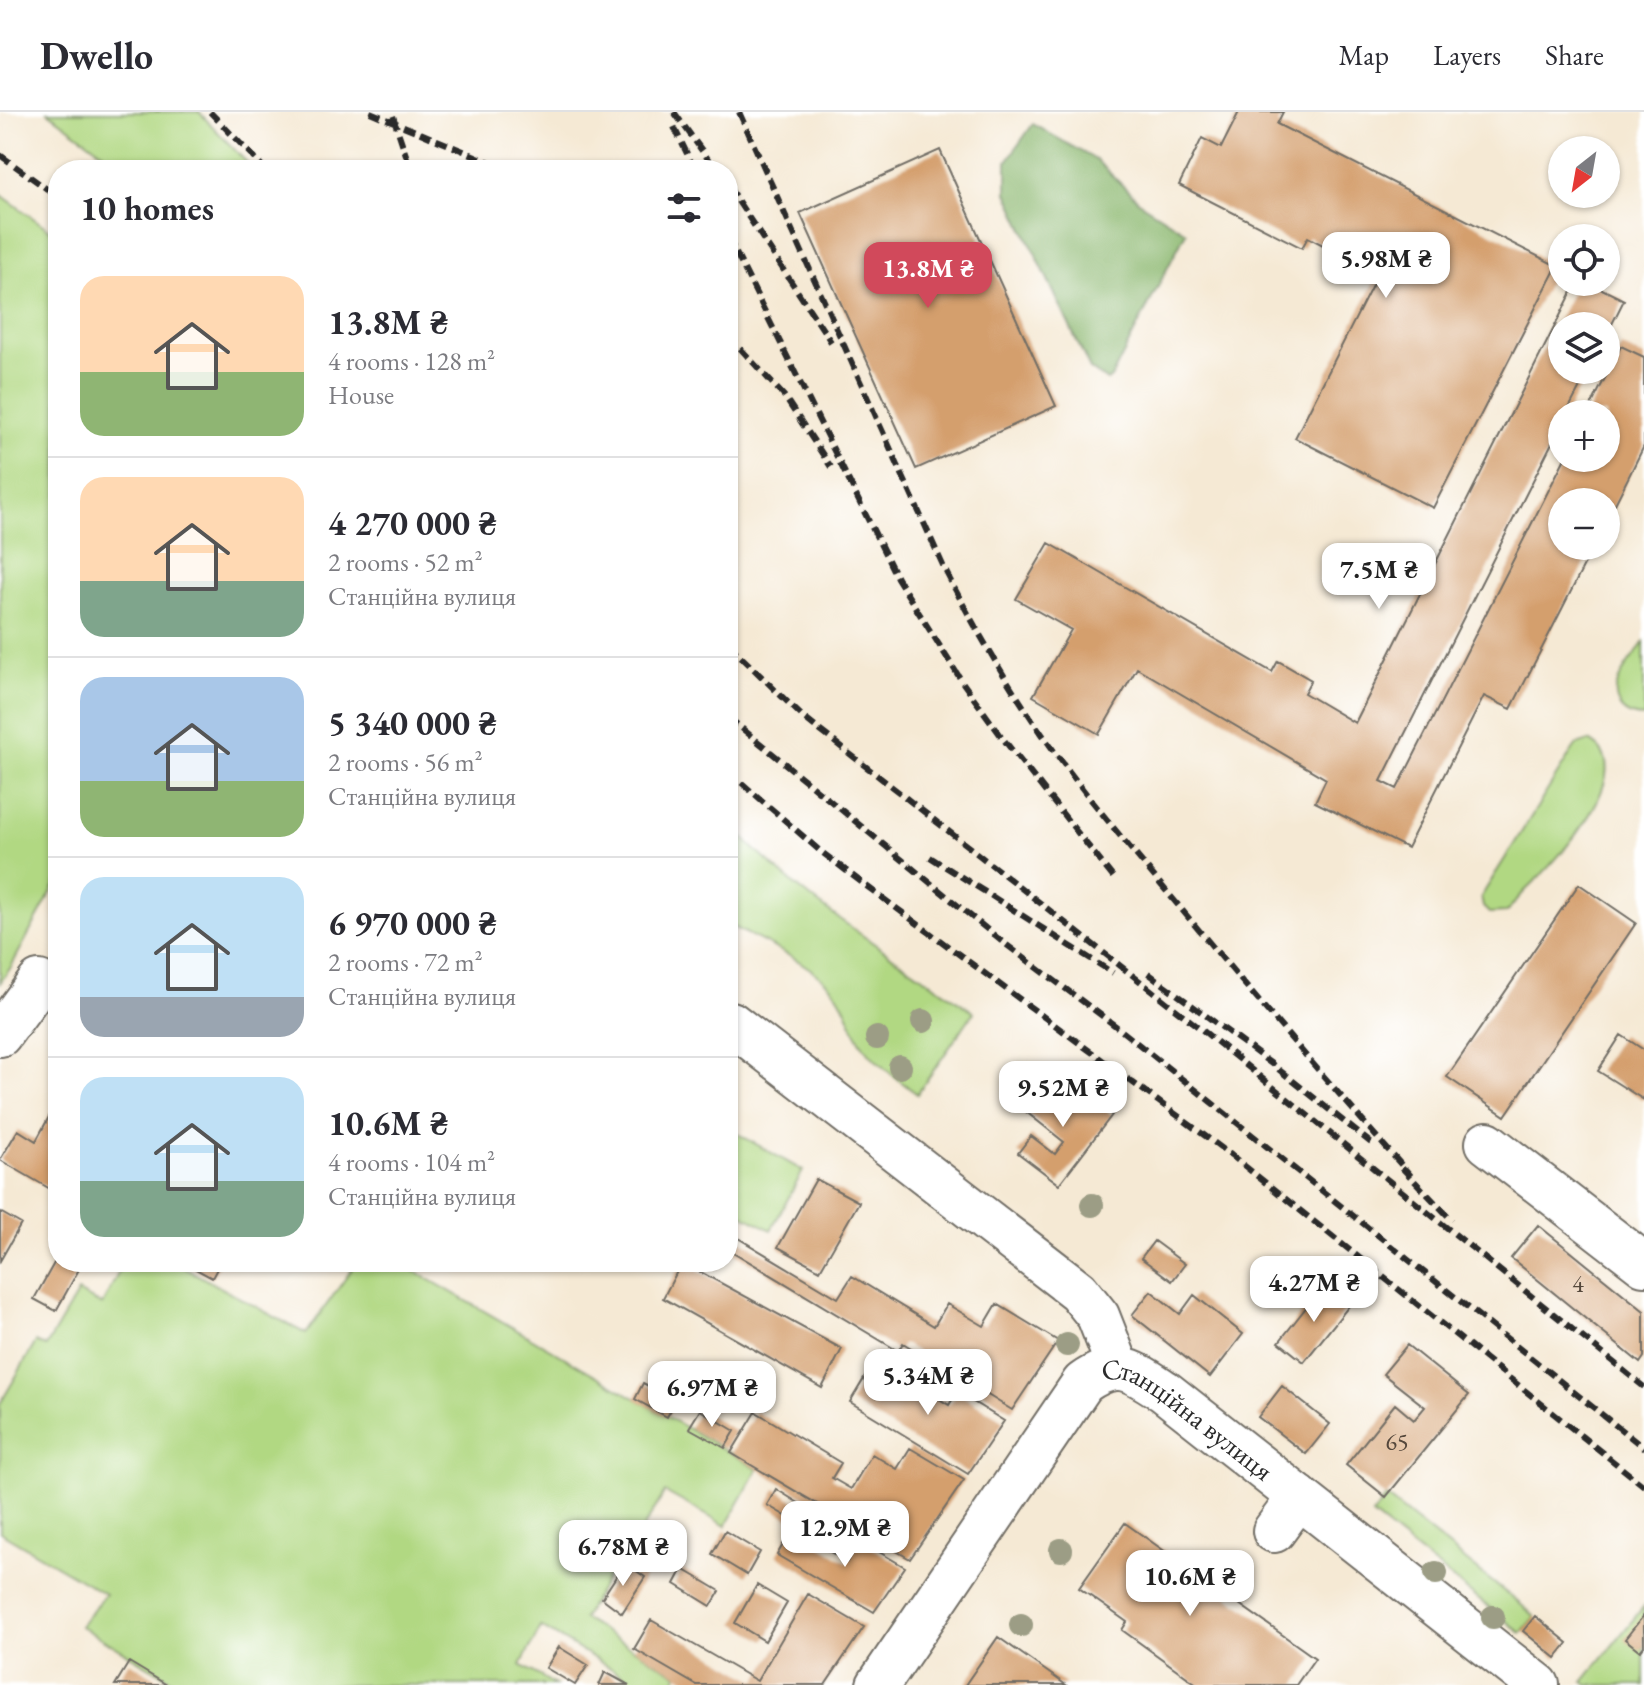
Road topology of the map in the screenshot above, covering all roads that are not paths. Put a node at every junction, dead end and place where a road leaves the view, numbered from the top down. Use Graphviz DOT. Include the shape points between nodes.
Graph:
graph roads {
  1 [pos="39,982"];
  2 [pos="738,1028"];
  3 [pos="0,1035"];
  4 [pos="1487,1143"];
  5 [pos="1644,1264"];
  6 [pos="1118,1367"];
  7 [pos="1299,1497"];
  8 [pos="1274,1531"];
  9 [pos="878,1685"];
  10 [pos="1538,1685"];
  1 -- 3 [label="street"];
  2 -- 6 [label="street" via="1078,1291 1098,1316"];
  4 -- 5 [label="street"];
  6 -- 7 [label="street, Станційна вулиця" via="1164,1391"];
  6 -- 9 [label="street, Станційна вулиця" via="1083,1383"];
  7 -- 8 [label="street"];
  7 -- 10 [label="street, Станційна вулиця"];
}
